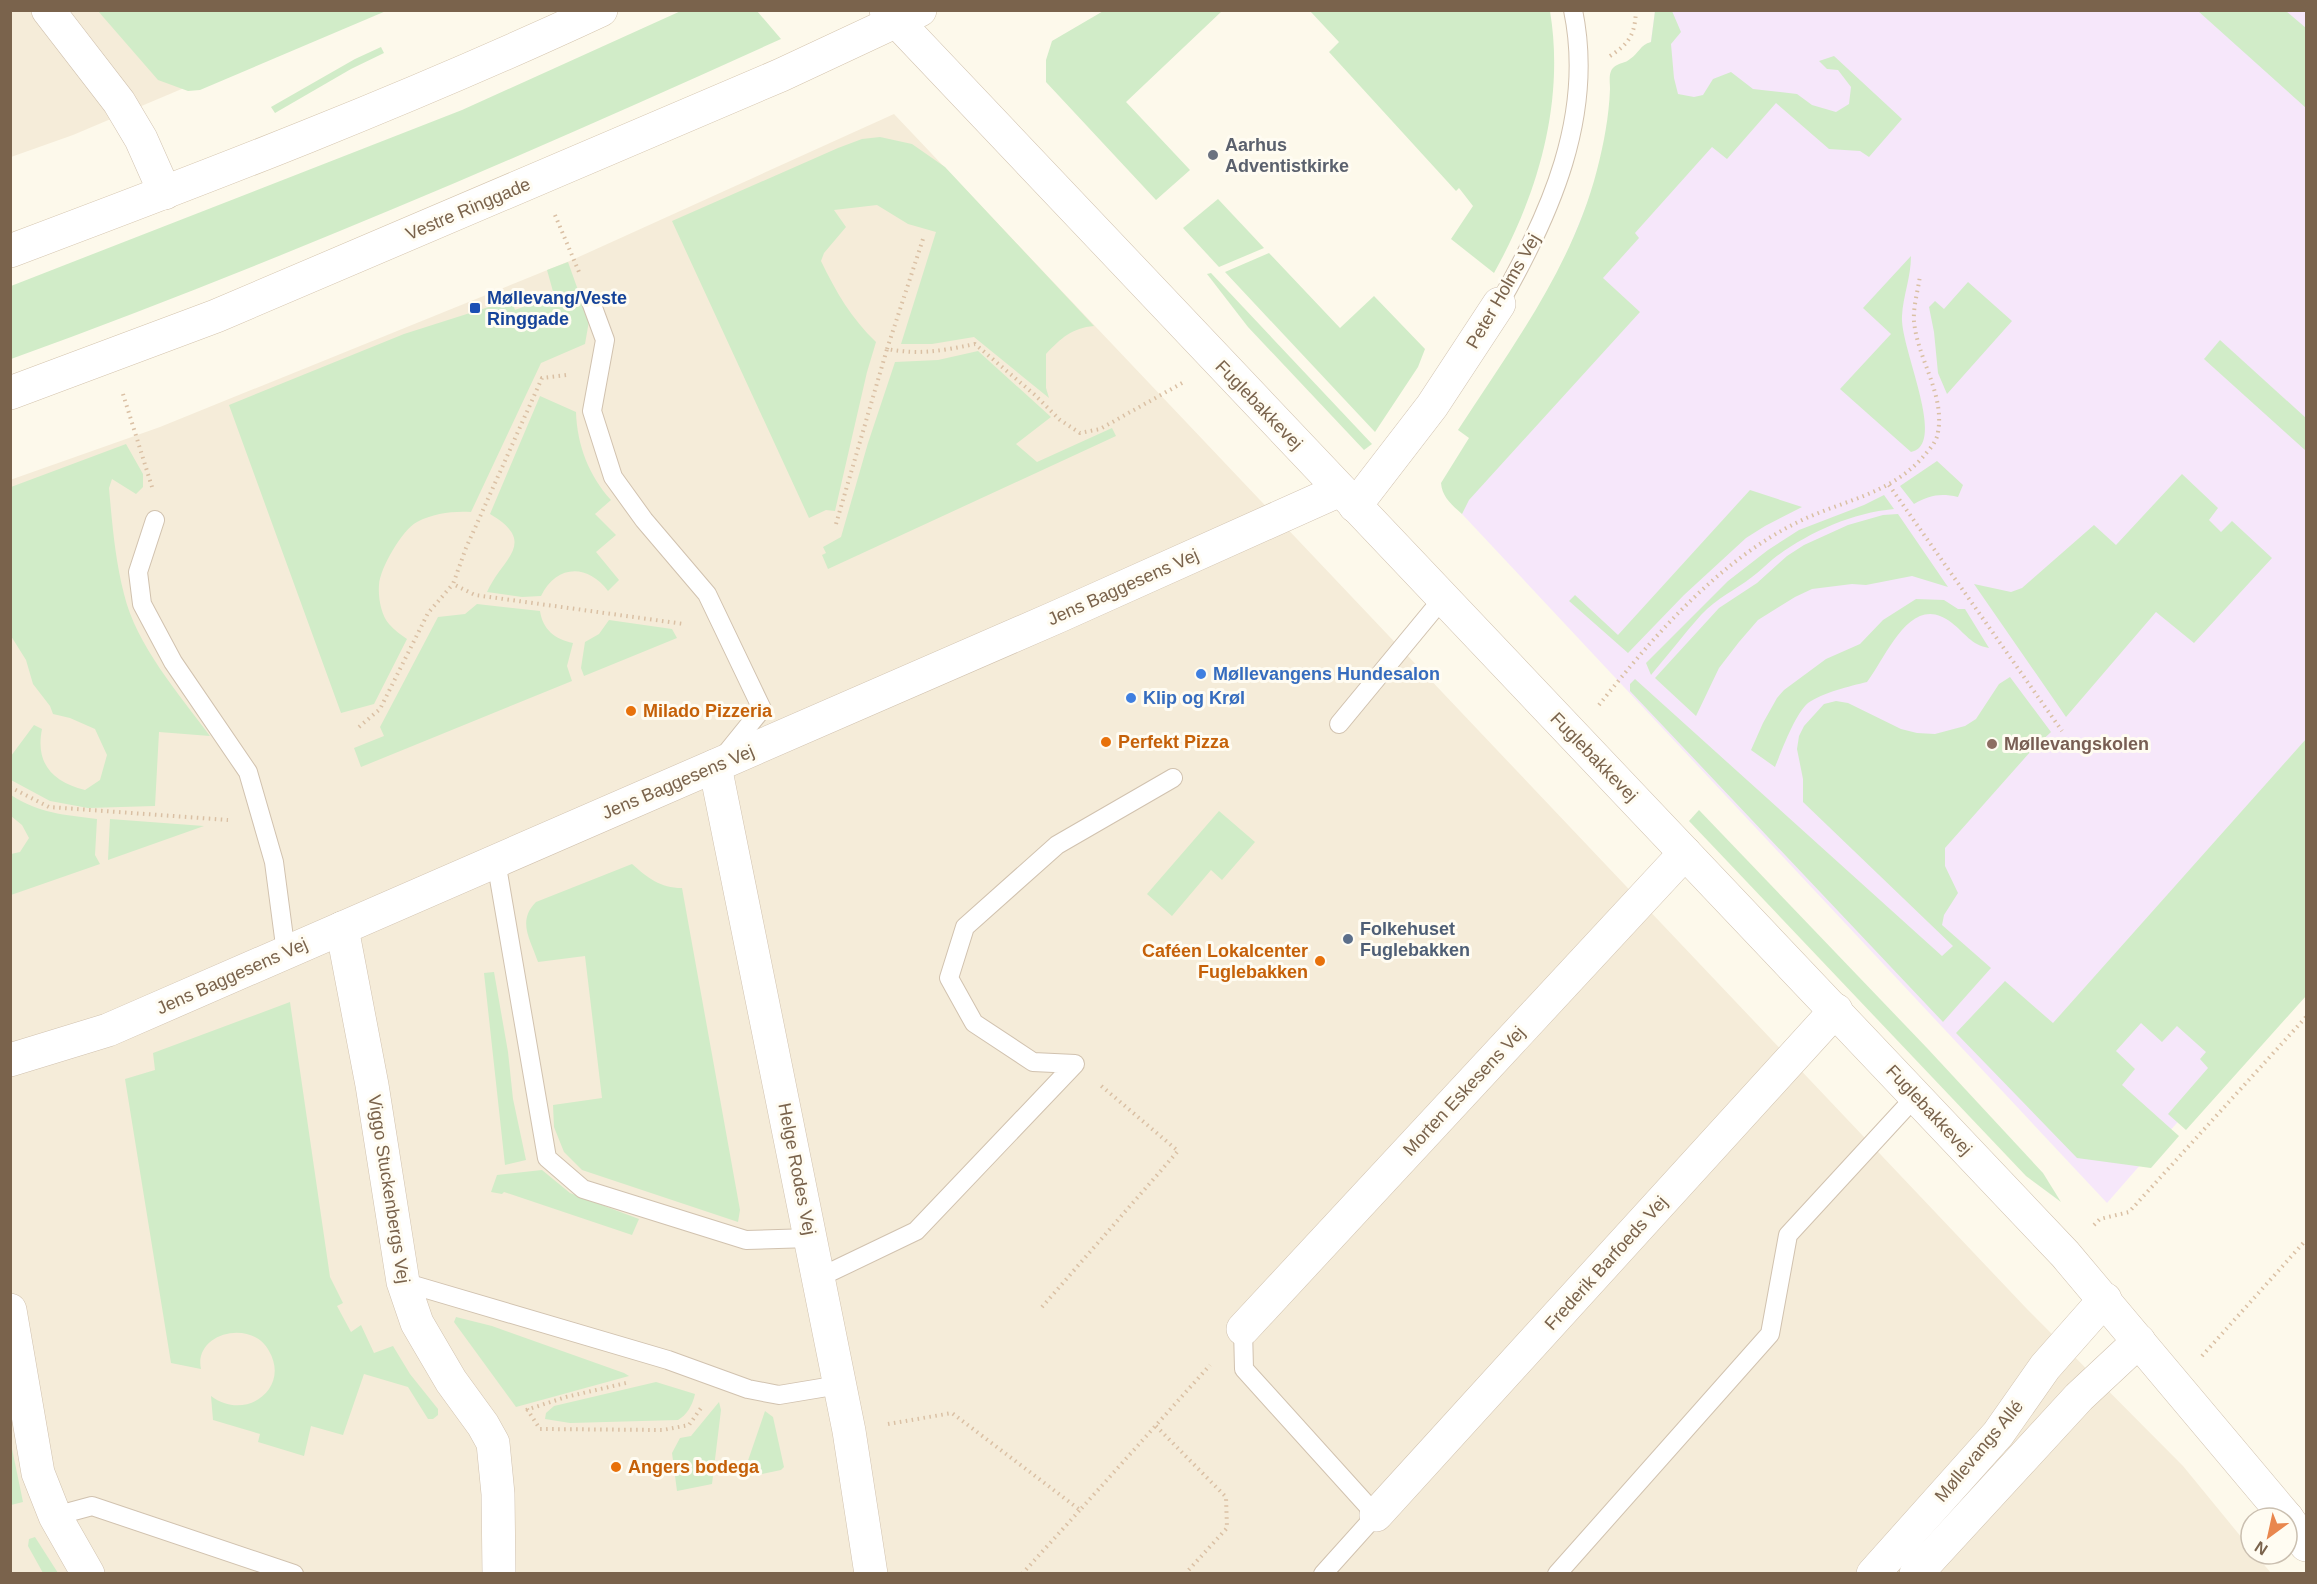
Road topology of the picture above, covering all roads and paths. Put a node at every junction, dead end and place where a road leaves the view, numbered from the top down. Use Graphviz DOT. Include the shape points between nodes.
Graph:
graph roads {
  1 [pos="48,10"];
  2 [pos="601,10"];
  3 [pos="1573,10"];
  4 [pos="1636,10"];
  5 [pos="901,14"];
  6 [pos="1578,67"];
  7 [pos="540,178"];
  8 [pos="165,193"];
  9 [pos="924,236"];
  10 [pos="10,251"];
  11 [pos="1920,276"];
  12 [pos="591,302"];
  13 [pos="1499,304"];
  14 [pos="887,349"];
  15 [pos="111,356"];
  16 [pos="1218,362"];
  17 [pos="599,372"];
  18 [pos="10,393"];
  19 [pos="1889,485"];
  20 [pos="1347,498"];
  21 [pos="155,520"];
  22 [pos="836,524"];
  23 [pos="453,584"];
  24 [pos="1443,598"];
  25 [pos="724,630"];
  26 [pos="1339,723"];
  27 [pos="358,727"];
  28 [pos="2062,730"];
  29 [pos="1574,736"];
  30 [pos="715,766"];
  31 [pos="1173,778"];
  32 [pos="10,787"];
  33 [pos="262,822"];
  34 [pos="1685,853"];
  35 [pos="496,861"];
  36 [pos="342,928"];
  37 [pos="286,953"];
  38 [pos="1836,1010"];
  39 [pos="2307,1017"];
  40 [pos="10,1060"];
  41 [pos="1075,1064"];
  42 [pos="1916,1096"];
  43 [pos="811,1238"];
  44 [pos="2307,1240"];
  45 [pos="2065,1254"];
  46 [pos="818,1278"];
  47 [pos="403,1282"];
  48 [pos="2105,1299"];
  49 [pos="1042,1307"];
  50 [pos="10,1310"];
  51 [pos="1243,1329"];
  52 [pos="2139,1341"];
  53 [pos="668,1360"];
  54 [pos="716,1378"];
  55 [pos="839,1384"];
  56 [pos="2176,1385"];
  57 [pos="527,1409"];
  58 [pos="483,1425"];
  59 [pos="1155,1426"];
  60 [pos="849,1431"];
  61 [pos="2277,1506"];
  62 [pos="1080,1510"];
  63 [pos="1376,1515"];
  64 [pos="55,1516"];
  65 [pos="88,1574"];
  66 [pos="294,1574"];
  67 [pos="499,1574"];
  68 [pos="871,1574"];
  69 [pos="1023,1574"];
  70 [pos="1185,1574"];
  71 [pos="1323,1574"];
  72 [pos="1557,1574"];
  73 [pos="1873,1574"];
  74 [pos="1916,1574"];
  1 -- 8 [label="street" via="119,102"];
  2 -- 8 [label="street" via="365,114"];
  3 -- 6 [label="lane, Peter Holms Vej"];
  4 -- 6 [label="path" via="1635,24 1625,46 1608,58"];
  5 -- 7 [label="street, Vestre Ringgade" via="781,75"];
  5 -- 16 [label="street, Fuglebakkevej"];
  6 -- 13 [label="lane, Peter Holms Vej" via="1576,113 1566,158 1548,209"];
  7 -- 12 [label="path"];
  7 -- 15 [label="street, Vestre Ringgade" via="216,316"];
  8 -- 10 [label="street"];
  9 -- 14 [label="path"];
  11 -- 19 [label="path" via="1913,320 1936,397 1938,433 1930,450 1916,465"];
  12 -- 17 [label="lane" via="605,340"];
  13 -- 20 [label="street, Peter Holms Vej" via="1432,406"];
  14 -- 16 [label="path" via="939,352 975,344 1060,420 1080,433 1100,429"];
  14 -- 22 [label="path"];
  15 -- 18 [label="street, Vestre Ringgade"];
  15 -- 21 [label="path" via="152,488"];
  16 -- 20 [label="street, Fuglebakkevej"];
  17 -- 23 [label="path" via="542,378"];
  17 -- 25 [label="lane" via="592,411 613,477 707,594"];
  19 -- 28 [label="path"];
  19 -- 29 [label="path" via="1781,530 1738,559 1703,589 1627,670"];
  20 -- 24 [label="street, Fuglebakkevej"];
  20 -- 30 [label="street, Jens Baggesens Vej" via="1059,616"];
  21 -- 33 [label="lane" via="138,572 141,604 173,662 248,772"];
  23 -- 25 [label="path" via="476,595"];
  23 -- 27 [label="path" via="428,613 380,709"];
  24 -- 26 [label="lane"];
  24 -- 29 [label="street, Fuglebakkevej"];
  25 -- 30 [label="lane" via="762,709"];
  29 -- 34 [label="street, Fuglebakkevej"];
  30 -- 35 [label="street, Jens Baggesens Vej"];
  30 -- 43 [label="street, Helge Rodes Vej"];
  31 -- 41 [label="lane" via="1057,845 965,927 950,978 974,1023 1033,1062"];
  32 -- 33 [label="path" via="49,807"];
  33 -- 37 [label="lane" via="274,862"];
  34 -- 38 [label="street, Fuglebakkevej"];
  34 -- 51 [label="street, Morten Eskesens Vej"];
  35 -- 36 [label="street, Jens Baggesens Vej"];
  35 -- 43 [label="lane" via="548,1158 583,1189 746,1240"];
  36 -- 37 [label="street, Jens Baggesens Vej"];
  36 -- 47 [label="street, Viggo Stuckenbergs Vej"];
  37 -- 40 [label="street, Jens Baggesens Vej" via="108,1030"];
  38 -- 42 [label="street, Fuglebakkevej"];
  38 -- 63 [label="street, Frederik Barfoeds Vej"];
  39 -- 45 [label="path" via="2129,1212 2100,1219"];
  41 -- 46 [label="lane" via="916,1231"];
  41 -- 49 [label="path" via="1178,1150"];
  42 -- 45 [label="street, Fuglebakkevej"];
  42 -- 72 [label="lane" via="1788,1235 1770,1334"];
  43 -- 46 [label="street, Helge Rodes Vej"];
  44 -- 56 [label="path"];
  45 -- 48 [label="street, Fuglebakkevej"];
  46 -- 55 [label="street, Helge Rodes Vej"];
  47 -- 53 [label="lane"];
  47 -- 58 [label="street, Viggo Stuckenbergs Vej" via="417,1323"];
  48 -- 52 [label="street, Fuglebakkevej"];
  48 -- 73 [label="street, Møllevangs Allé" via="2045,1368 1998,1434"];
  50 -- 64 [label="street" via="38,1473"];
  51 -- 59 [label="path"];
  51 -- 63 [label="lane" via="1244,1368"];
  52 -- 56 [label="street, Fuglebakkevej"];
  52 -- 74 [label="street, Møllevangs Allé" via="2079,1396"];
  53 -- 54 [label="lane"];
  53 -- 57 [label="path" via="637,1380"];
  54 -- 55 [label="lane" via="778,1395"];
  54 -- 57 [label="path" via="689,1425 663,1430 540,1429"];
  55 -- 60 [label="street, Helge Rodes Vej"];
  56 -- 61 [label="street, Fuglebakkevej"];
  57 -- 58 [label="path"];
  58 -- 67 [label="street, Viggo Stuckenbergs Vej" via="493,1443"];
  59 -- 62 [label="path"];
  59 -- 70 [label="path" via="1226,1497 1227,1528"];
  60 -- 62 [label="path" via="952,1413"];
  60 -- 68 [label="street, Helge Rodes Vej"];
  62 -- 69 [label="path"];
  63 -- 71 [label="lane"];
  64 -- 65 [label="street"];
  64 -- 66 [label="lane" via="92,1506"];
}
